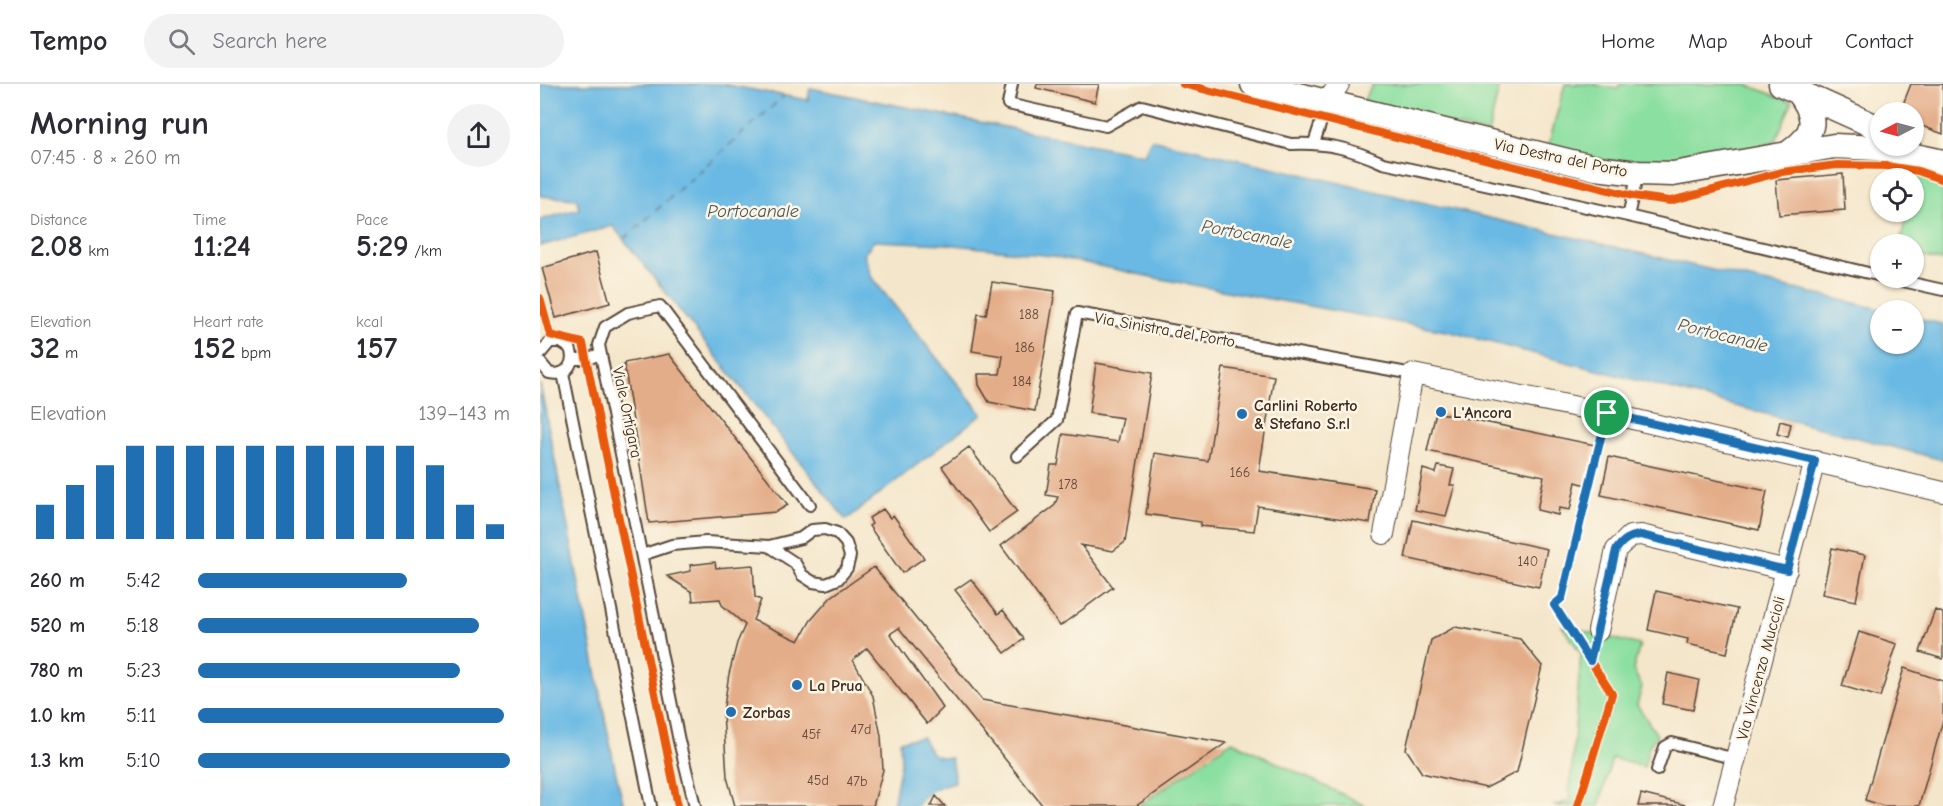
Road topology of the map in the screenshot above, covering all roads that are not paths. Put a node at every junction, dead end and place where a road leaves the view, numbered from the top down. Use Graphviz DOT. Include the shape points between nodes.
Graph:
graph roads {
  1 [pos="1012,84"];
  2 [pos="1253,84"];
  3 [pos="1789,87"];
  4 [pos="1333,92"];
  5 [pos="1870,124"];
  6 [pos="1314,143"];
  7 [pos="1924,148"];
  8 [pos="1790,152"];
  9 [pos="1943,157"];
  10 [pos="1943,162"];
  11 [pos="1638,174"];
  12 [pos="1628,216"];
  13 [pos="1870,273"];
  14 [pos="1924,286"];
  15 [pos="1943,290"];
  16 [pos="540,354"];
  17 [pos="600,354"];
  18 [pos="572,359"];
  19 [pos="540,362"];
  20 [pos="563,373"];
  21 [pos="1413,374"];
  22 [pos="1017,456"];
  23 [pos="1815,461"];
  24 [pos="1943,492"];
  25 [pos="810,505"];
  26 [pos="1384,534"];
  27 [pos="769,546"];
  28 [pos="642,555"];
  29 [pos="1787,570"];
  30 [pos="1598,632"];
  31 [pos="1736,759"];
  32 [pos="1657,770"];
  33 [pos="651,806"];
  34 [pos="695,806"];
  35 [pos="1723,806"];
  1 -- 6 [label="lane" via="1008,104 1106,126 1142,106 1292,144"];
  2 -- 4 [label="street, Via Destra del Porto"];
  3 -- 5 [label="street"];
  3 -- 8 [label="street" via="1810,108 1813,124 1804,142"];
  4 -- 6 [label="lane"];
  4 -- 11 [label="street, Via Destra del Porto" via="1596,168"];
  6 -- 12 [label="lane" via="1351,148 1383,163"];
  7 -- 9 [label="street"];
  8 -- 10 [label="street, Via Destra del Porto" via="1834,146 1878,148"];
  8 -- 11 [label="street, Via Destra del Porto" via="1673,174"];
  11 -- 12 [label="lane"];
  12 -- 13 [label="lane"];
  14 -- 15 [label="lane"];
  16 -- 18 [label="lane" via="545,345 555,341 570,348"];
  17 -- 18 [label="lane"];
  17 -- 25 [label="lane, Viale Ortigara" via="605,327 628,314 660,306"];
  17 -- 28 [label="lane, Viale Ortigara"];
  18 -- 20 [label="lane"];
  19 -- 20 [label="lane" via="549,373"];
  20 -- 33 [label="lane"];
  21 -- 22 [label="lane, Via Sinistra del Porto" via="1077,313 1057,420"];
  21 -- 23 [label="street, Via Sinistra del Porto"];
  21 -- 26 [label="street"];
  23 -- 24 [label="street, Via Sinistra del Porto"];
  23 -- 29 [label="street, Via Vincenzo Muccioli"];
  27 -- 27 [label="lane" via="795,563 802,575 826,584 838,579 850,556 837,533 825,529"];
  27 -- 28 [label="lane" via="706,542 672,545"];
  28 -- 34 [label="lane, Viale Ortigara"];
  29 -- 30 [label="street" via="1641,535 1630,536 1616,550"];
  29 -- 31 [label="street, Via Vincenzo Muccioli"];
  31 -- 32 [label="lane" via="1672,743 1665,747"];
  31 -- 35 [label="street, Via Vincenzo Muccioli"];
}
